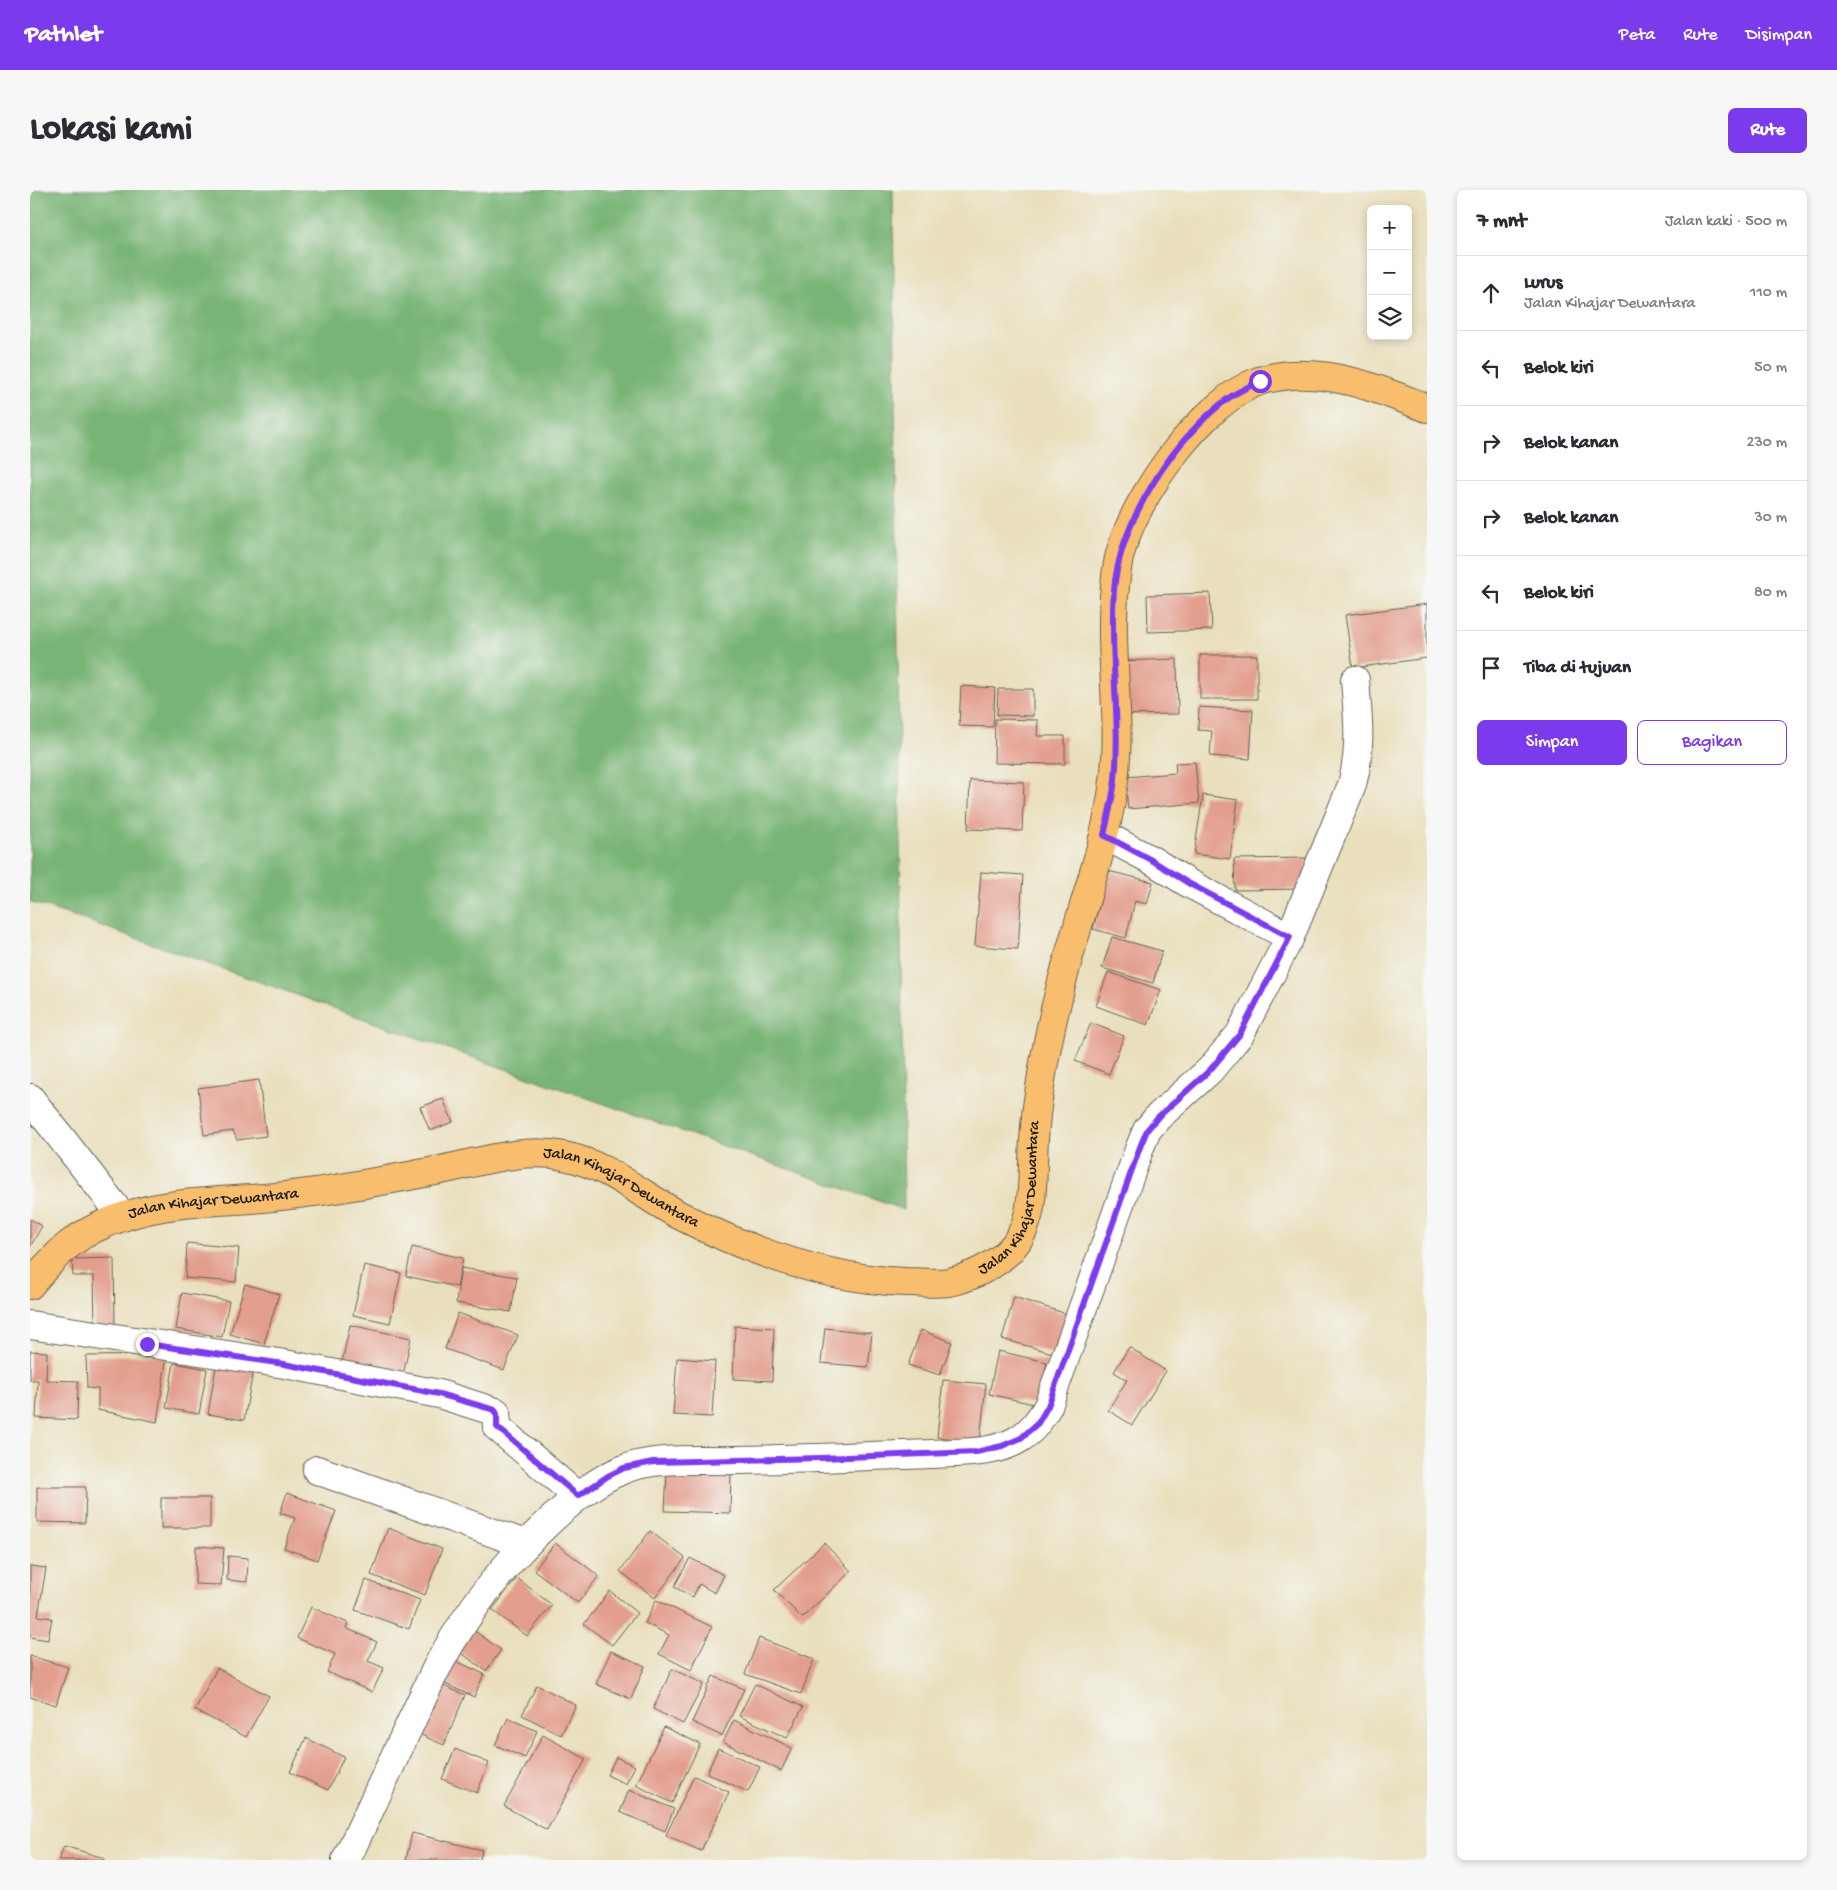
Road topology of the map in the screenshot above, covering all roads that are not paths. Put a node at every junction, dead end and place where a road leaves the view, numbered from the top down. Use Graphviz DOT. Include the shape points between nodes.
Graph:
graph roads {
  1 [pos="1427,408"];
  2 [pos="1355,680"];
  3 [pos="1104,835"];
  4 [pos="1290,937"];
  5 [pos="30,1098"];
  6 [pos="123,1217"];
  7 [pos="30,1285"];
  8 [pos="30,1325"];
  9 [pos="317,1470"];
  10 [pos="578,1496"];
  11 [pos="524,1544"];
  12 [pos="346,1860"];
  1 -- 3 [label="main road, Jalan Kihajar Dewantara" via="1360,383 1321,376 1289,376 1260,381 1231,396 1181,443 1130,526 1120,555 1114,590 1115,779"];
  2 -- 4 [label="street" via="1360,744 1357,768"];
  3 -- 4 [label="street"];
  3 -- 6 [label="main road, Jalan Kihajar Dewantara" via="1070,953 1044,1062 1033,1146 1032,1200 1024,1227 1009,1252 978,1272 946,1283 907,1282 856,1277 806,1266 739,1244 677,1214 590,1164 562,1155 505,1156 330,1190 268,1198 190,1202"];
  4 -- 10 [label="street" via="1240,1034 1210,1070 1147,1130 1048,1406 1038,1423 1021,1438 976,1452 653,1462 624,1468"];
  5 -- 6 [label="street"];
  6 -- 7 [label="main road, Jalan Kihajar Dewantara" via="85,1232 56,1254"];
  8 -- 10 [label="street" via="284,1364 456,1398 496,1412 497,1427"];
  9 -- 11 [label="street"];
  10 -- 11 [label="street"];
  11 -- 12 [label="street" via="491,1583 447,1647"];
}
